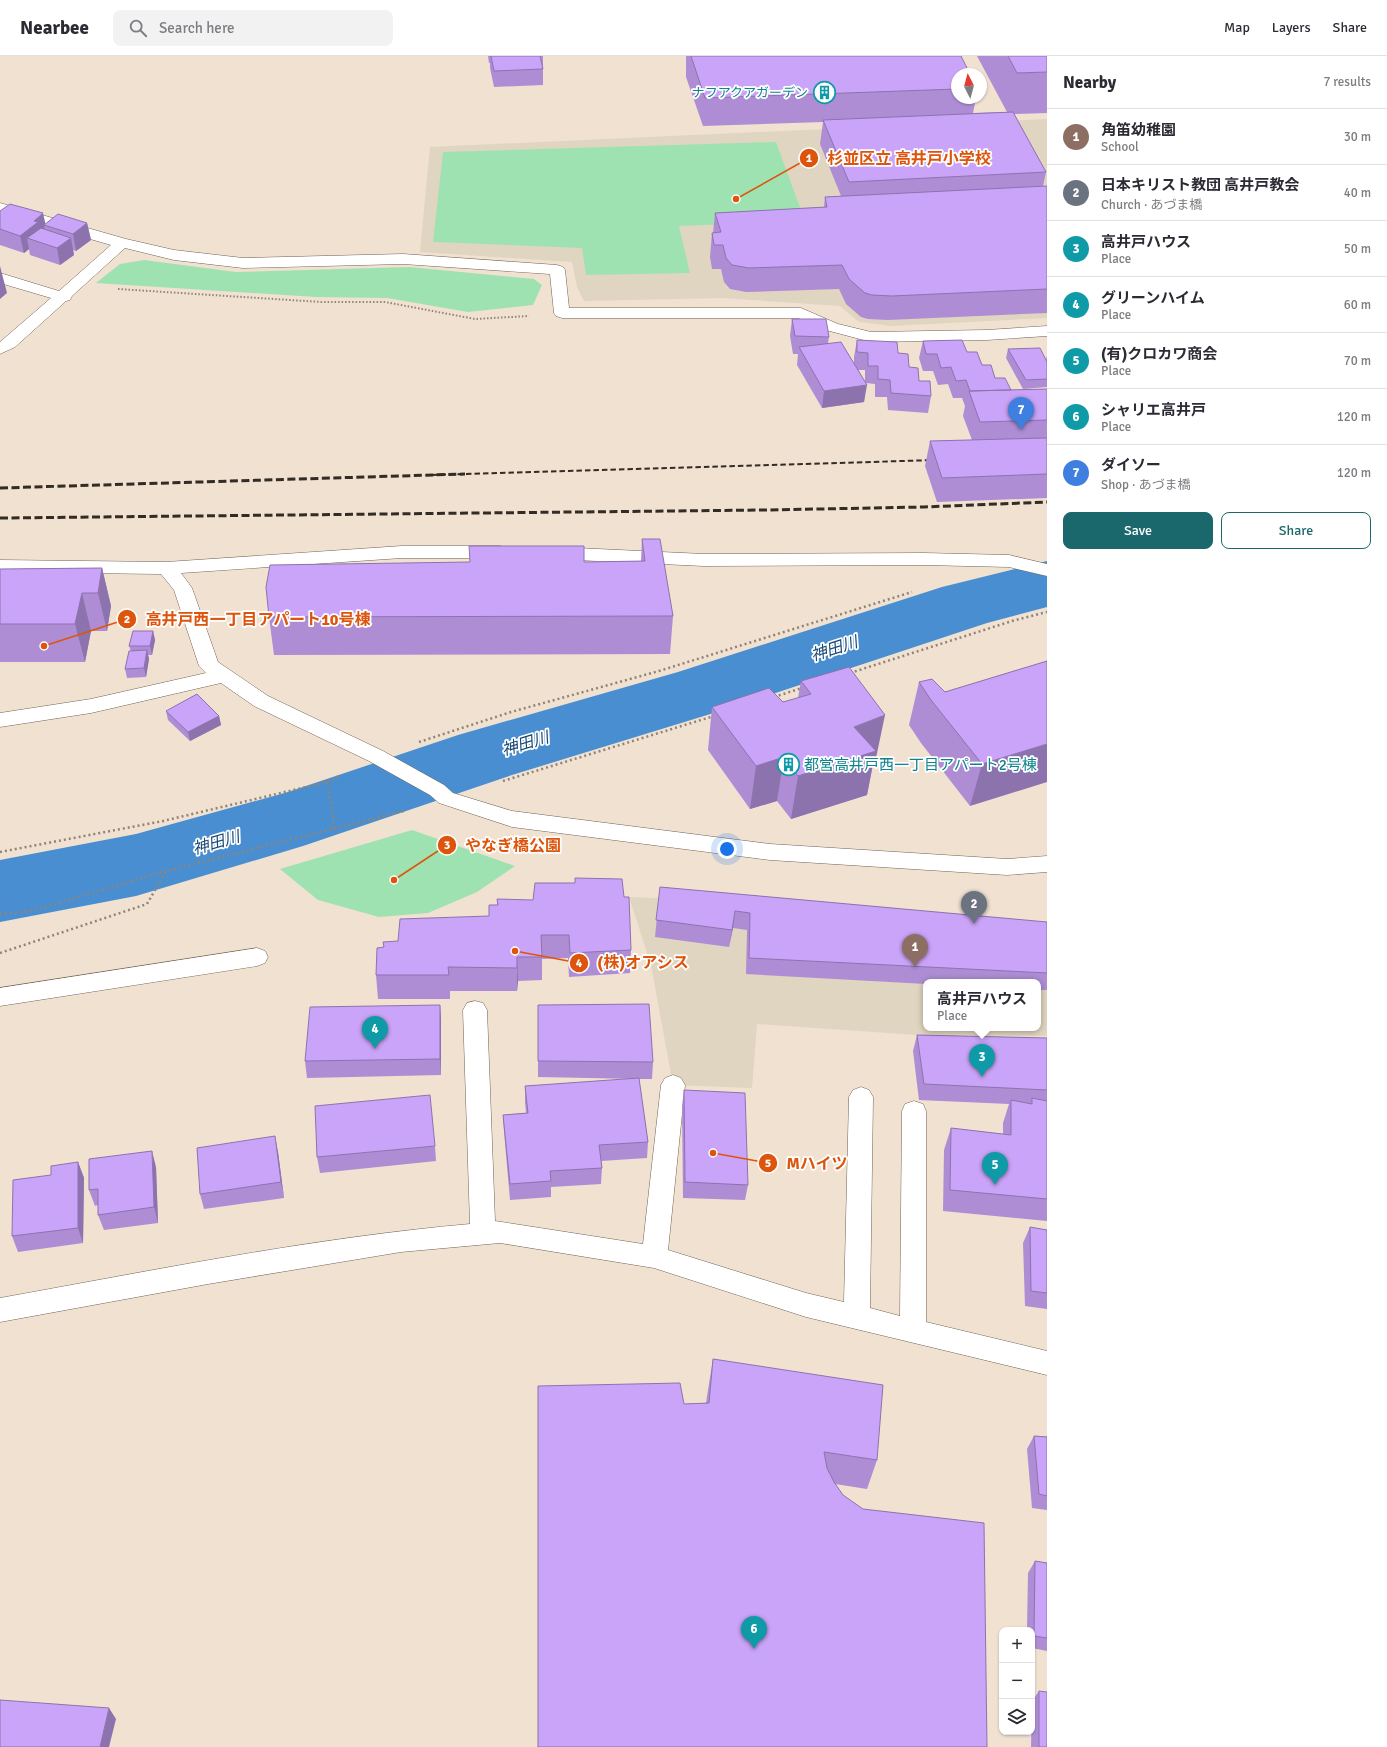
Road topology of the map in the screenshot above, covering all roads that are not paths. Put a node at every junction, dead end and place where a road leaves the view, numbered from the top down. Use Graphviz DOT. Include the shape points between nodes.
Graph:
graph roads {
  1 [pos="0,208"];
  2 [pos="122,244"];
  3 [pos="0,278"];
  4 [pos="64,297"];
  5 [pos="1047,332"];
  6 [pos="0,349"];
  7 [pos="0,566"];
  8 [pos="166,568"];
  9 [pos="1040,568"];
  10 [pos="224,676"];
  11 [pos="0,720"];
  12 [pos="1047,864"];
  13 [pos="257,958"];
  14 [pos="0,997"];
  15 [pos="474,1010"];
  16 [pos="673,1085"];
  17 [pos="861,1098"];
  18 [pos="914,1111"];
  19 [pos="483,1234"];
  20 [pos="654,1258"];
  21 [pos="0,1310"];
  22 [pos="857,1317"];
  23 [pos="913,1331"];
  24 [pos="1047,1363"];
  1 -- 2 [label="street"];
  2 -- 4 [label="street"];
  2 -- 5 [label="street" via="174,255 243,264 403,259 557,270 562,313 801,313 832,327 871,337"];
  3 -- 4 [label="street"];
  4 -- 6 [label="street"];
  7 -- 8 [label="street"];
  8 -- 9 [label="street" via="402,552 529,553 704,560 924,558 1009,561"];
  8 -- 10 [label="street" via="182,588 209,666"];
  10 -- 11 [label="street" via="91,706"];
  10 -- 12 [label="street" via="261,701 381,760 442,794 512,819 770,852 1007,867"];
  13 -- 14 [label="street"];
  15 -- 19 [label="street"];
  16 -- 20 [label="street"];
  17 -- 22 [label="street"];
  18 -- 23 [label="street"];
  19 -- 20 [label="street" via="500,1232"];
  19 -- 21 [label="street" via="378,1245 208,1272"];
  20 -- 22 [label="street" via="806,1305"];
  22 -- 23 [label="street"];
  23 -- 24 [label="street"];
}
